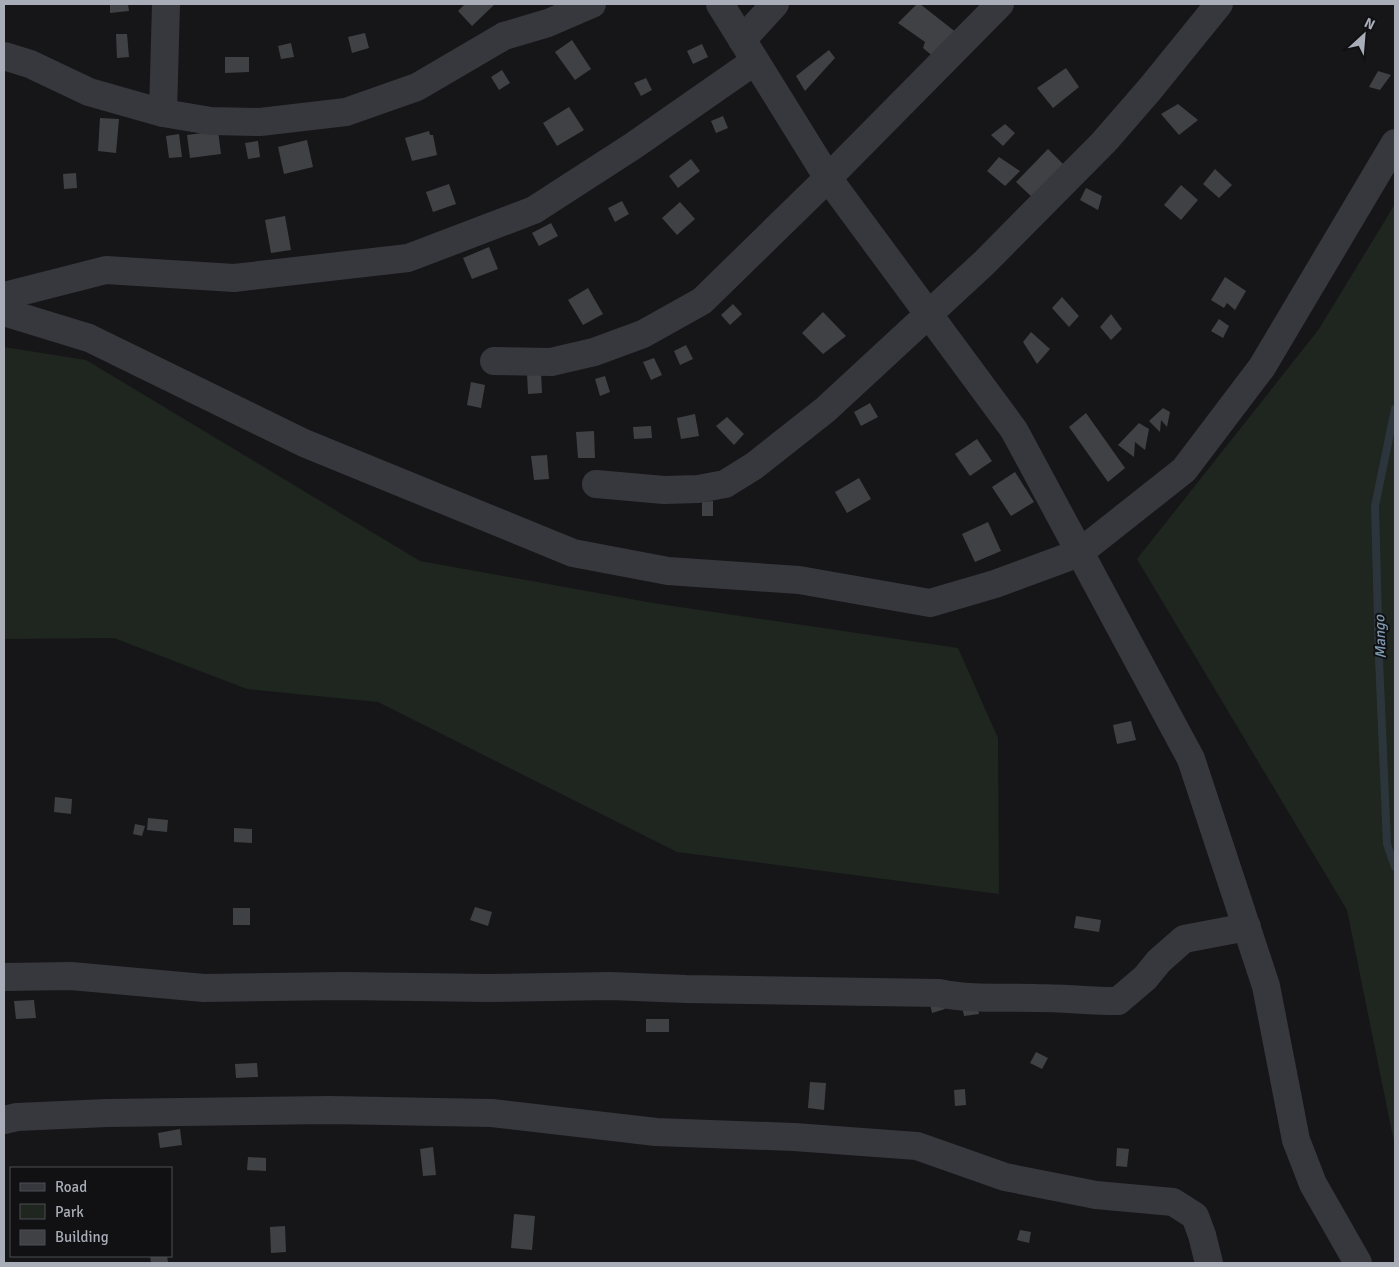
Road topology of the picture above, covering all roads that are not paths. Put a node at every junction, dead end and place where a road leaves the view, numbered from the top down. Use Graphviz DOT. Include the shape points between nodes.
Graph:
graph roads {
  1 [pos="166,4"];
  2 [pos="592,4"];
  3 [pos="720,4"];
  4 [pos="775,4"];
  5 [pos="1000,4"];
  6 [pos="1219,4"];
  7 [pos="749,51"];
  8 [pos="4,56"];
  9 [pos="163,114"];
  10 [pos="1395,143"];
  11 [pos="828,178"];
  12 [pos="4,296"];
  13 [pos="4,312"];
  14 [pos="929,314"];
  15 [pos="494,361"];
  16 [pos="596,484"];
  17 [pos="1079,553"];
  18 [pos="1247,926"];
  19 [pos="4,977"];
  20 [pos="4,1120"];
  21 [pos="1209,1263"];
  22 [pos="1358,1263"];
  1 -- 9 [label="street"];
  2 -- 9 [label="street" via="548,23 504,36 417,87 346,112 260,122 212,121"];
  3 -- 7 [label="street"];
  4 -- 7 [label="street"];
  5 -- 11 [label="street"];
  6 -- 14 [label="street" via="1104,142"];
  7 -- 11 [label="street"];
  7 -- 12 [label="street" via="633,146 534,210 408,258 234,278 106,270"];
  8 -- 9 [label="street" via="30,64 89,92"];
  10 -- 17 [label="street" via="1262,366 1184,470"];
  11 -- 14 [label="street"];
  11 -- 15 [label="street" via="702,301 643,334 594,352 551,362"];
  13 -- 17 [label="street" via="89,338 304,443 573,553 668,571 799,580 930,603 995,584"];
  14 -- 16 [label="street" via="825,410 754,466 725,484 664,490"];
  14 -- 17 [label="street" via="1014,430"];
  17 -- 18 [label="street" via="1191,759"];
  18 -- 19 [label="street" via="1184,939 1118,1001 984,998 939,993 610,986 204,988 71,976"];
  18 -- 22 [label="street" via="1266,986 1296,1140 1313,1184"];
  20 -- 21 [label="street" via="107,1113 330,1110 492,1113 656,1132 917,1146 1005,1177 1096,1195 1173,1202 1195,1216"];
}
